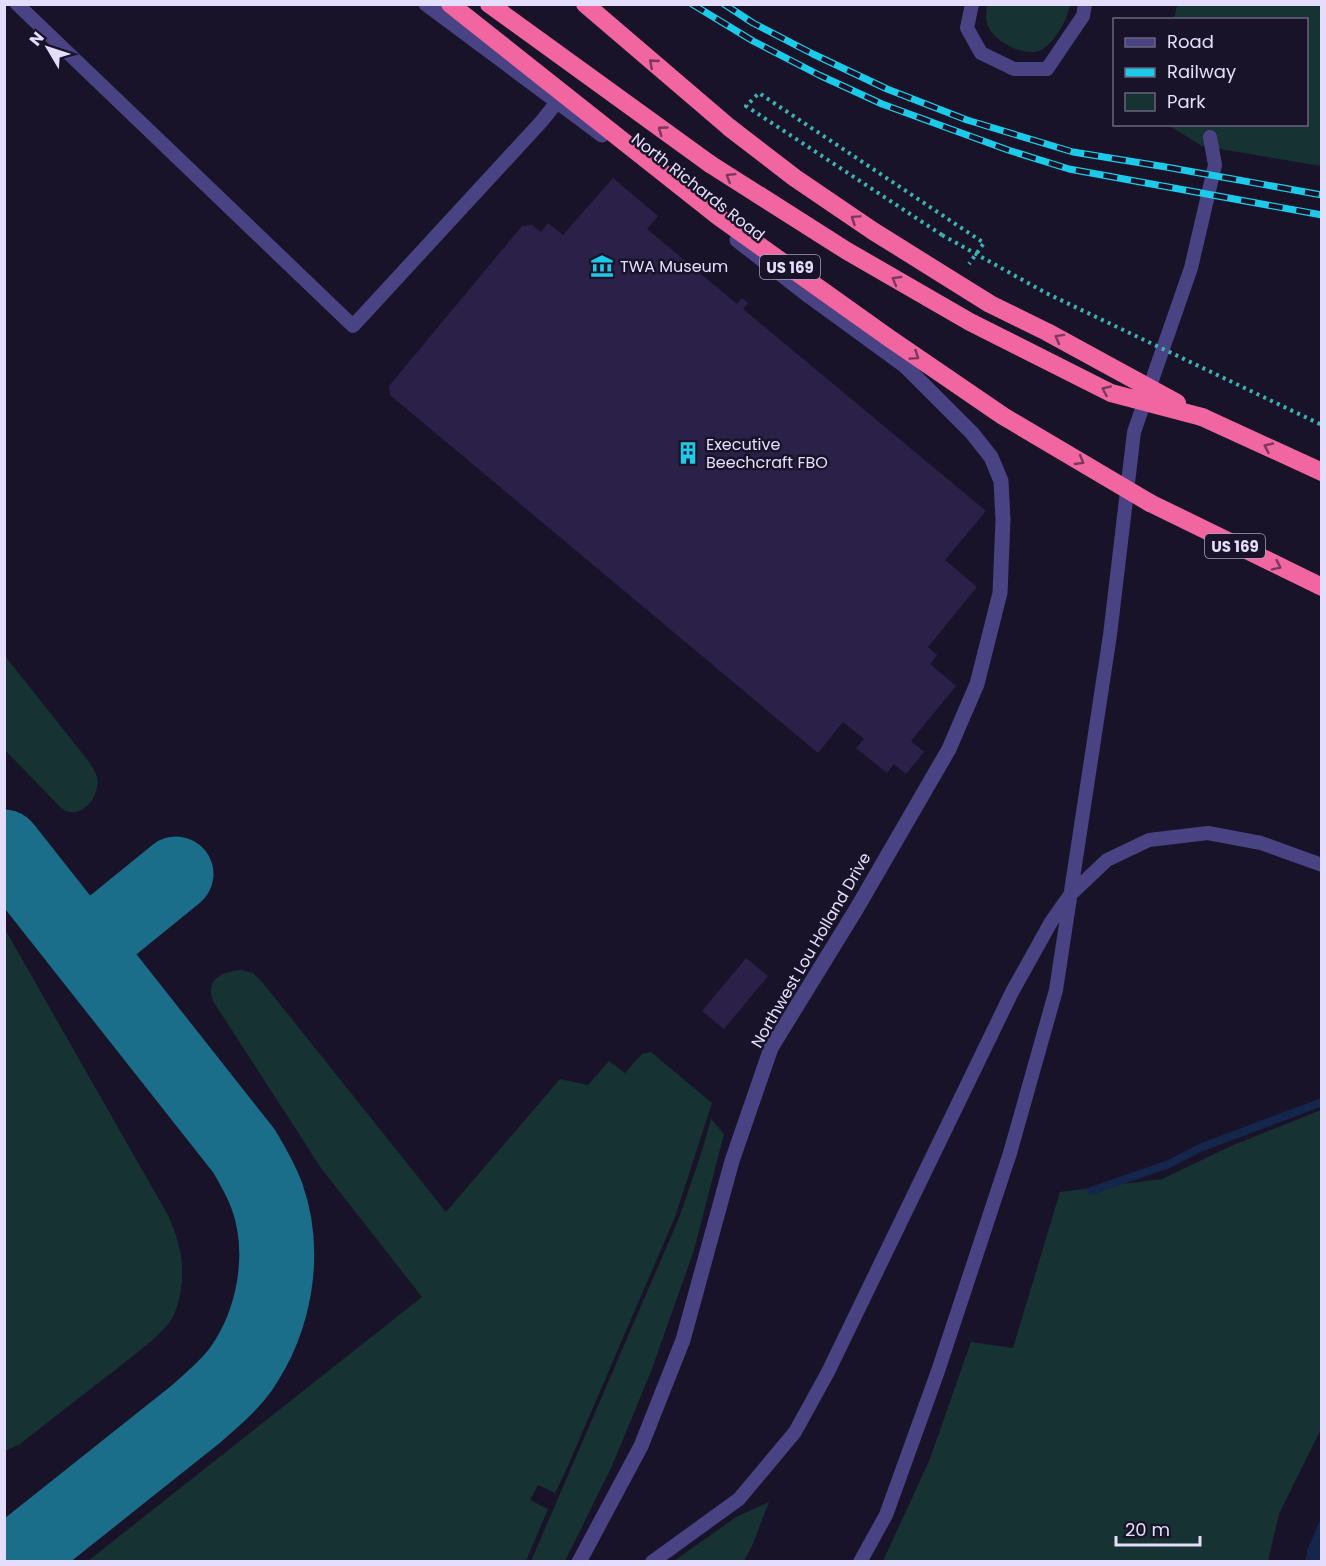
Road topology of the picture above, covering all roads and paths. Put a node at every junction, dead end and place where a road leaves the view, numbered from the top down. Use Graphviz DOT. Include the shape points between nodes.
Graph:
graph roads {
  1 [pos="17,4"];
  2 [pos="426,4"];
  3 [pos="450,4"];
  4 [pos="489,4"];
  5 [pos="585,4"];
  6 [pos="972,4"];
  7 [pos="1085,4"];
  8 [pos="558,101"];
  9 [pos="746,106"];
  10 [pos="1210,137"];
  11 [pos="1203,417"];
  12 [pos="1322,425"];
  13 [pos="991,457"];
  14 [pos="1322,472"];
  15 [pos="1322,587"];
  16 [pos="1322,865"];
  17 [pos="1070,895"];
  18 [pos="579,1562"];
  19 [pos="652,1562"];
  20 [pos="860,1562"];
  1 -- 8 [label="lane" via="353,326"];
  2 -- 8 [label="street, North Richards Road"];
  3 -- 15 [label="highway, US 169, one-way, bridge" via="719,217 1003,416 1150,503"];
  11 -- 4 [label="highway, one-way, bridge" via="1111,393 969,322 710,164"];
  11 -- 5 [label="highway, one-way, bridge" via="990,304 844,211 730,128"];
  6 -- 7 [label="lane" via="967,28 981,53 1014,69 1047,69 1083,16"];
  8 -- 13 [label="street, North Richards Road" via="905,366"];
  9 -- 12 [label="path, bridge" via="942,235 1046,293"];
  10 -- 17 [label="lane" via="1215,165 1191,268 1134,432 1110,635"];
  14 -- 11 [label="highway, one-way"];
  13 -- 18 [label="street, Northwest Lou Holland Drive" via="1001,481 1000,593 976,684 949,749 771,1048 732,1161 683,1340 641,1446"];
  16 -- 17 [label="lane" via="1261,843 1209,833 1149,840 1107,860"];
  17 -- 19 [label="lane" via="1012,992 795,1432 739,1499"];
  17 -- 20 [label="lane" via="1056,990 1010,1153 886,1515"];
}
